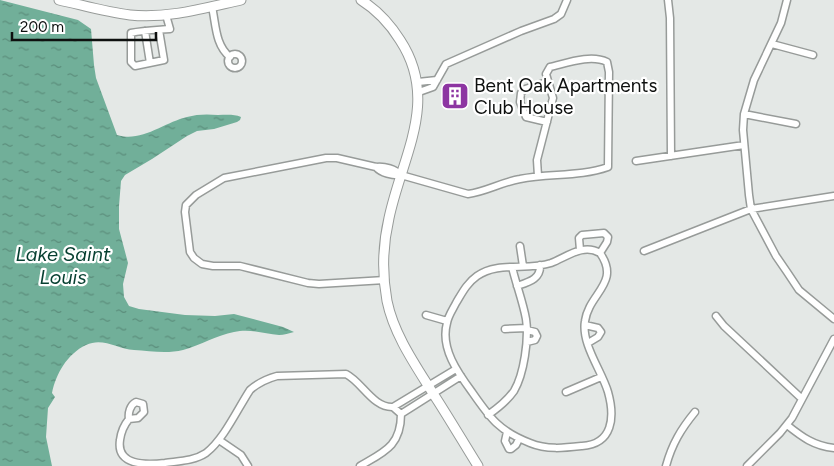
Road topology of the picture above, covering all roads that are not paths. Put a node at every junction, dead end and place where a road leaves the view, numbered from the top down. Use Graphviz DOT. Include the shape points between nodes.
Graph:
graph roads {
  1 [pos="59,0"];
  2 [pos="241,0"];
  3 [pos="361,0"];
  4 [pos="567,0"];
  5 [pos="668,0"];
  6 [pos="787,0"];
  7 [pos="212,7"];
  8 [pos="166,15"];
  9 [pos="159,30"];
  10 [pos="145,31"];
  11 [pos="772,44"];
  12 [pos="812,55"];
  13 [pos="230,57"];
  14 [pos="150,63"];
  15 [pos="437,80"];
  16 [pos="418,82"];
  17 [pos="547,82"];
  18 [pos="418,92"];
  19 [pos="744,114"];
  20 [pos="547,122"];
  21 [pos="796,124"];
  22 [pos="744,145"];
  23 [pos="671,156"];
  24 [pos="636,161"];
  25 [pos="401,175"];
  26 [pos="538,176"];
  27 [pos="834,196"];
  28 [pos="751,209"];
  29 [pos="520,246"];
  30 [pos="580,250"];
  31 [pos="644,251"];
  32 [pos="600,253"];
  33 [pos="540,265"];
  34 [pos="512,266"];
  35 [pos="523,266"];
  36 [pos="385,278"];
  37 [pos="517,286"];
  38 [pos="426,315"];
  39 [pos="716,316"];
  40 [pos="834,320"];
  41 [pos="447,321"];
  42 [pos="585,326"];
  43 [pos="505,329"];
  44 [pos="527,329"];
  45 [pos="834,339"];
  46 [pos="527,342"];
  47 [pos="588,343"];
  48 [pos="456,369"];
  49 [pos="461,376"];
  50 [pos="601,377"];
  51 [pos="431,390"];
  52 [pos="566,392"];
  53 [pos="801,398"];
  54 [pos="394,407"];
  55 [pos="695,412"];
  56 [pos="401,414"];
  57 [pos="488,415"];
  58 [pos="129,419"];
  59 [pos="786,425"];
  60 [pos="507,432"];
  61 [pos="519,439"];
  62 [pos="219,440"];
  63 [pos="834,448"];
  64 [pos="193,463"];
  65 [pos="248,466"];
  66 [pos="360,466"];
  67 [pos="478,466"];
  68 [pos="666,466"];
  69 [pos="747,466"];
  1 -- 8 [label="main road" via="131,15"];
  2 -- 7 [label="main road"];
  3 -- 16 [label="main road" via="384,18 398,36"];
  4 -- 15 [label="street" via="561,14 554,19 446,64"];
  5 -- 23 [label="street"];
  6 -- 11 [label="street"];
  7 -- 8 [label="main road"];
  7 -- 13 [label="street" via="219,44"];
  8 -- 9 [label="street" via="170,29"];
  9 -- 10 [label="street"];
  9 -- 14 [label="street" via="164,60"];
  10 -- 14 [label="street"];
  10 -- 14 [label="street" via="131,33 131,62 135,66"];
  11 -- 12 [label="street"];
  11 -- 19 [label="street" via="754,80"];
  15 -- 16 [label="street"];
  15 -- 18 [label="street" via="433,87"];
  16 -- 18 [label="main road"];
  17 -- 20 [label="street" via="553,98"];
  17 -- 20 [label="street" via="526,89 521,93 520,102 526,117"];
  17 -- 26 [label="street" via="546,74 550,67 600,58 606,62 609,72 609,157 608,167 596,171"];
  18 -- 25 [label="main road" via="418,115"];
  19 -- 21 [label="street"];
  19 -- 22 [label="street"];
  20 -- 26 [label="street" via="537,160"];
  22 -- 23 [label="street"];
  22 -- 28 [label="street"];
  23 -- 24 [label="street"];
  25 -- 26 [label="street" via="468,194"];
  25 -- 36 [label="main road" via="385,237"];
  25 -- 36 [label="street" via="390,169 326,158 224,178 186,205 190,252 202,264 240,266 319,284"];
  27 -- 28 [label="street"];
  28 -- 31 [label="street"];
  28 -- 40 [label="street" via="799,290"];
  29 -- 35 [label="street"];
  30 -- 32 [label="street"];
  30 -- 32 [label="street" via="579,238 604,233 608,236 607,242"];
  30 -- 33 [label="street"];
  32 -- 42 [label="street" via="606,261 606,281 589,307"];
  33 -- 35 [label="street"];
  33 -- 37 [label="street" via="537,277"];
  34 -- 35 [label="street"];
  34 -- 37 [label="street"];
  34 -- 41 [label="street" via="477,276 463,290"];
  36 -- 51 [label="main road" via="387,300 397,331"];
  37 -- 44 [label="street"];
  38 -- 41 [label="street"];
  39 -- 53 [label="street"];
  41 -- 48 [label="street" via="447,344"];
  42 -- 47 [label="street"];
  42 -- 47 [label="street" via="598,328 601,332"];
  43 -- 44 [label="street"];
  44 -- 46 [label="street"];
  44 -- 46 [label="street" via="537,336"];
  45 -- 53 [label="street"];
  46 -- 57 [label="street" via="514,390"];
  47 -- 50 [label="street"];
  48 -- 49 [label="street"];
  48 -- 51 [label="street"];
  49 -- 51 [label="street"];
  49 -- 57 [label="street"];
  50 -- 52 [label="street"];
  50 -- 61 [label="street" via="611,408 610,426 604,439 592,446 552,448"];
  51 -- 54 [label="street"];
  51 -- 56 [label="street"];
  51 -- 67 [label="main road"];
  53 -- 59 [label="street"];
  54 -- 56 [label="street"];
  54 -- 62 [label="street" via="380,404 346,374 277,376 257,383 250,390"];
  55 -- 68 [label="street" via="673,442"];
  56 -- 66 [label="street" via="401,425 393,444"];
  57 -- 60 [label="street"];
  58 -- 64 [label="street" via="120,434 119,444 127,461 144,465"];
  59 -- 63 [label="street" via="820,447"];
  59 -- 69 [label="street"];
  60 -- 61 [label="street"];
  60 -- 61 [label="street" via="505,441 509,449"];
  62 -- 64 [label="street"];
  62 -- 65 [label="street" via="241,455"];
}
